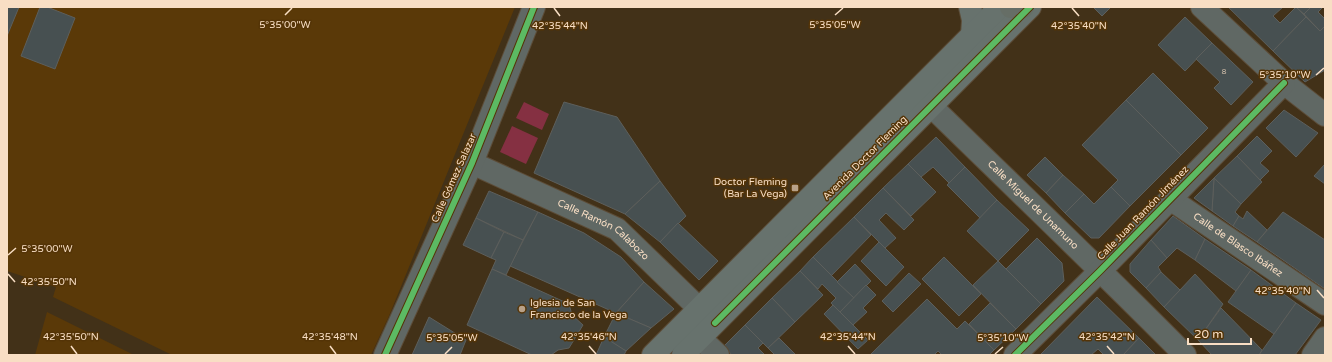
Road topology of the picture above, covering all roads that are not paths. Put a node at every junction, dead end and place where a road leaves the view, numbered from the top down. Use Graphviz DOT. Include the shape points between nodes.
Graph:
graph roads {
  1 [pos="534,7"];
  2 [pos="970,7"];
  3 [pos="1000,7"];
  4 [pos="1011,7"];
  5 [pos="1023,7"];
  6 [pos="1030,7"];
  7 [pos="1202,7"];
  8 [pos="972,35"];
  9 [pos="1284,84"];
  10 [pos="1320,104"];
  11 [pos="931,106"];
  12 [pos="472,163"];
  13 [pos="1170,199"];
  14 [pos="1100,271"];
  15 [pos="1325,304"];
  16 [pos="699,308"];
  17 [pos="707,331"];
  18 [pos="1325,338"];
  19 [pos="385,355"];
  20 [pos="653,355"];
  21 [pos="682,355"];
  22 [pos="718,355"];
  23 [pos="1015,355"];
  24 [pos="1185,355"];
  25 [pos="1313,355"];
  1 -- 12 [label="street, Calle Gómez Salazar"];
  2 -- 8 [label="main road" via="973,20"];
  3 -- 8 [label="main road, Avenida Doctor Fleming"];
  4 -- 5 [label="main road"];
  6 -- 11 [label="main road, Avenida Doctor Fleming"];
  7 -- 9 [label="street"];
  8 -- 16 [label="main road, Avenida Doctor Fleming"];
  9 -- 10 [label="street"];
  9 -- 13 [label="street, Calle Juan Ramón Jiménez"];
  11 -- 14 [label="street, Calle Miguel de Unamuno"];
  11 -- 17 [label="main road, Avenida Doctor Fleming"];
  12 -- 16 [label="street, Calle Ramón Calabozo" via="616,229"];
  12 -- 19 [label="street, Calle Gómez Salazar"];
  13 -- 14 [label="street, Calle Juan Ramón Jiménez"];
  13 -- 15 [label="street, Calle de Blasco Ibáñez"];
  14 -- 23 [label="street, Calle Juan Ramón Jiménez"];
  14 -- 24 [label="street, Calle Miguel de Unamuno"];
  16 -- 17 [label="street, Calle Ramón Calabozo"];
  16 -- 20 [label="main road, Avenida Doctor Fleming"];
  17 -- 21 [label="main road, Avenida Doctor Fleming"];
  17 -- 22 [label="street, Calle Ramón Calabozo"];
  18 -- 25 [label="street"];
}
